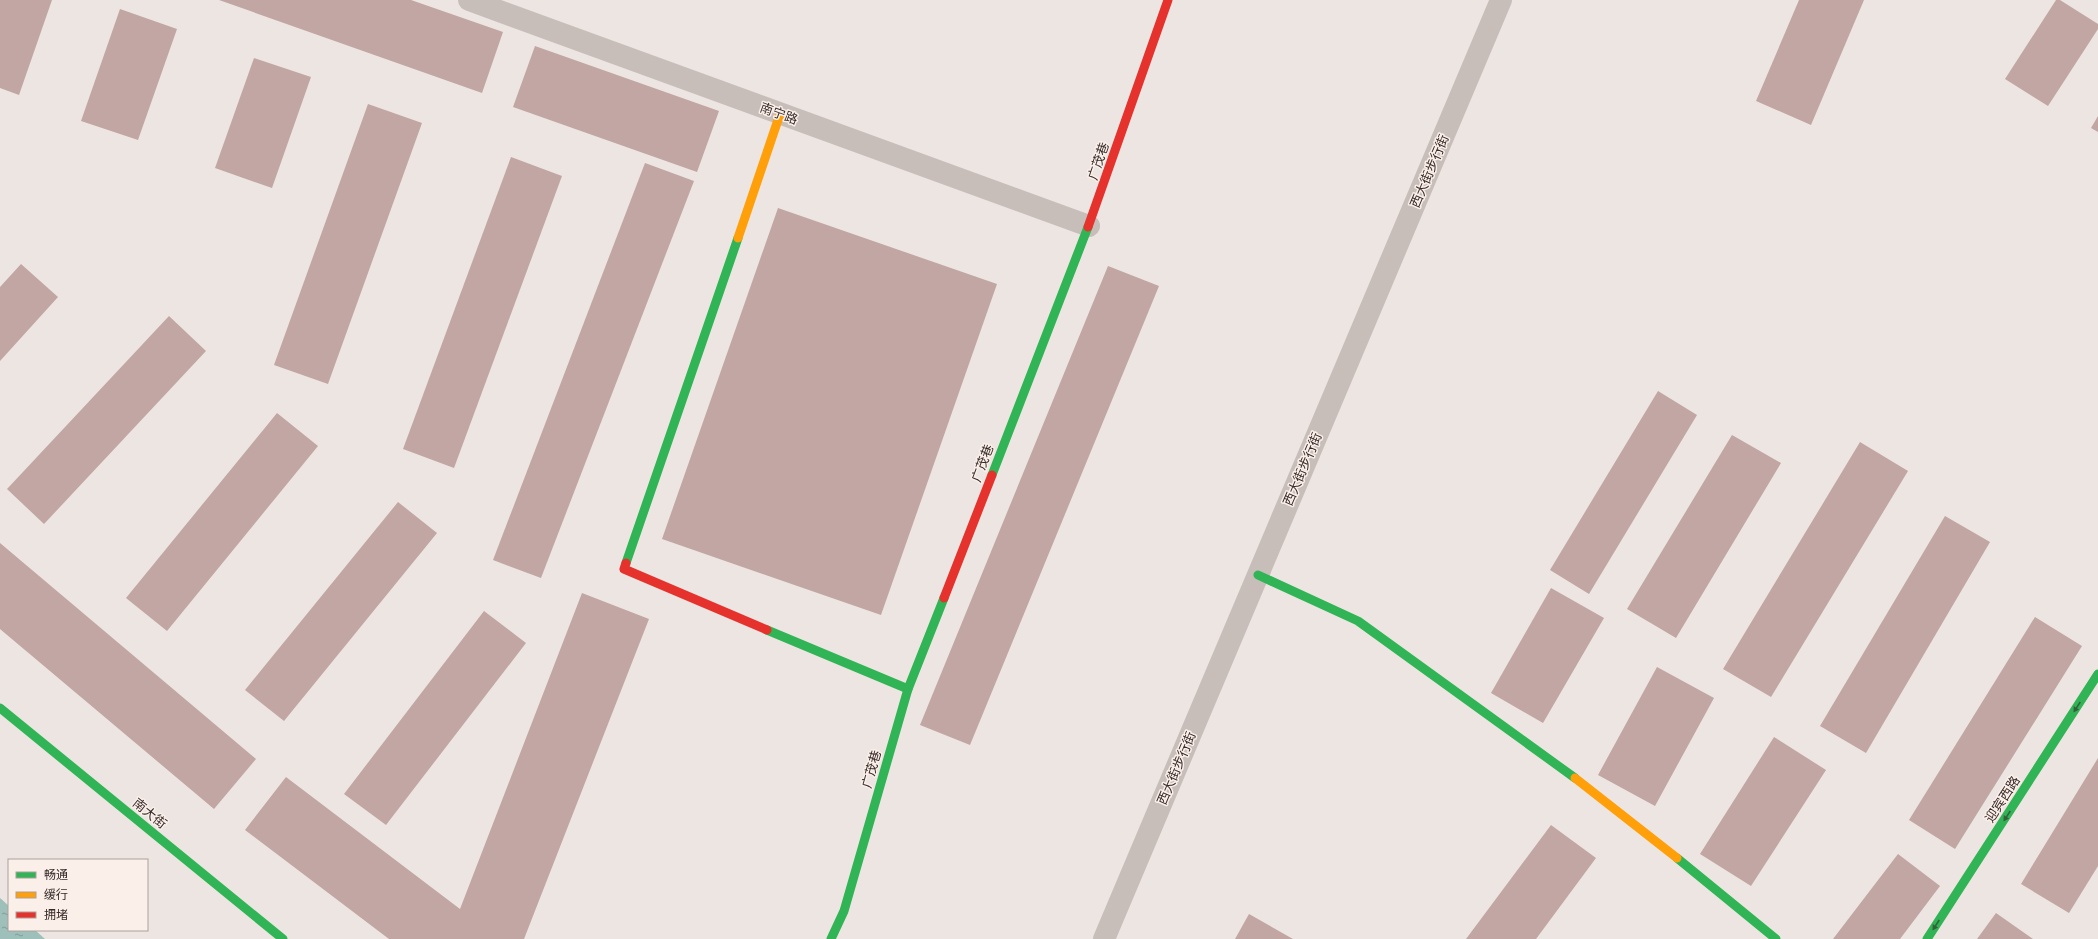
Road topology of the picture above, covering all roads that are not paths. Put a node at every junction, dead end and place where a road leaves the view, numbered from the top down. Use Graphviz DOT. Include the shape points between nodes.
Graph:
graph roads {
  1 [pos="469,0"];
  2 [pos="1168,0"];
  3 [pos="1501,0"];
  4 [pos="780,114"];
  5 [pos="1089,226"];
  6 [pos="1258,575"];
  7 [pos="2098,674"];
  8 [pos="908,689"];
  9 [pos="0,708"];
  10 [pos="283,939"];
  11 [pos="831,939"];
  12 [pos="1104,939"];
  13 [pos="1776,939"];
  14 [pos="1927,939"];
  1 -- 4 [label="street, 南宁路"];
  2 -- 5 [label="street, 广茂巷"];
  3 -- 6 [label="street, 西大街步行街"];
  4 -- 5 [label="street, 南宁路"];
  4 -- 8 [label="street" via="624,569"];
  5 -- 8 [label="street, 广茂巷"];
  6 -- 12 [label="street, 西大街步行街"];
  6 -- 13 [label="street" via="1358,621 1601,796"];
  7 -- 14 [label="street, 迎宾西路, one-way"];
  8 -- 11 [label="street, 广茂巷" via="844,911"];
  9 -- 10 [label="street, 南大街"];
}
